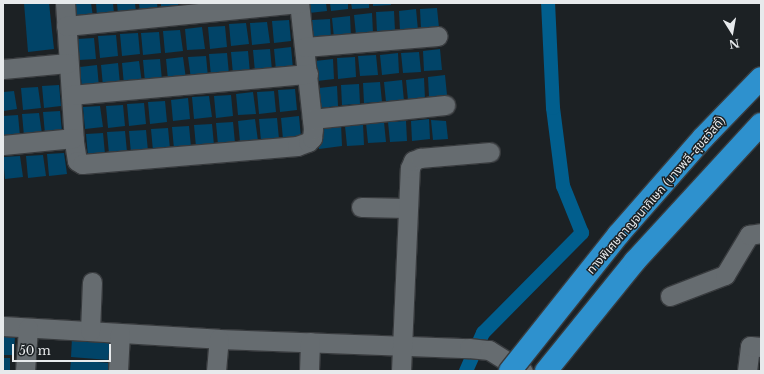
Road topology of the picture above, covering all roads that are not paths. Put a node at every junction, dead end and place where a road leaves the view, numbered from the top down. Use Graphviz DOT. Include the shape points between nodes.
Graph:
graph roads {
  1 [pos="65,3"];
  2 [pos="299,3"];
  3 [pos="66,26"];
  4 [pos="438,36"];
  5 [pos="304,47"];
  6 [pos="68,63"];
  7 [pos="3,69"];
  8 [pos="308,74"];
  9 [pos="761,78"];
  10 [pos="71,95"];
  11 [pos="445,105"];
  12 [pos="312,119"];
  13 [pos="761,124"];
  14 [pos="74,138"];
  15 [pos="3,145"];
  16 [pos="490,152"];
  17 [pos="361,207"];
  18 [pos="408,208"];
  19 [pos="761,233"];
  20 [pos="92,282"];
  21 [pos="670,296"];
  22 [pos="3,326"];
  23 [pos="28,328"];
  24 [pos="90,331"];
  25 [pos="120,333"];
  26 [pos="219,339"];
  27 [pos="310,342"];
  28 [pos="402,346"];
  29 [pos="761,346"];
  30 [pos="25,371"];
  31 [pos="118,371"];
  32 [pos="216,371"];
  33 [pos="309,371"];
  34 [pos="401,371"];
  35 [pos="510,371"];
  36 [pos="524,371"];
  37 [pos="546,371"];
  38 [pos="747,371"];
  1 -- 3 [label="street"];
  2 -- 3 [label="street"];
  2 -- 5 [label="street"];
  3 -- 6 [label="street"];
  4 -- 5 [label="street"];
  5 -- 8 [label="street"];
  6 -- 7 [label="street"];
  6 -- 10 [label="street"];
  8 -- 10 [label="street"];
  8 -- 12 [label="street"];
  9 -- 35 [label="highway, ทางพิเศษกาญจนาภิเษก (บางพลี-สุขสวัสดิ์), bridge" via="703,138 618,234"];
  10 -- 14 [label="street"];
  11 -- 12 [label="street"];
  12 -- 14 [label="street" via="312,138 297,146 98,164 82,164 77,161"];
  13 -- 37 [label="highway" via="635,261"];
  14 -- 15 [label="street"];
  16 -- 18 [label="street" via="413,161 410,168"];
  17 -- 18 [label="street"];
  18 -- 28 [label="street"];
  19 -- 21 [label="street" via="749,235 726,275"];
  20 -- 24 [label="street"];
  22 -- 23 [label="street"];
  23 -- 24 [label="street"];
  23 -- 30 [label="street"];
  24 -- 25 [label="street"];
  25 -- 26 [label="street"];
  25 -- 31 [label="street"];
  26 -- 27 [label="street"];
  26 -- 32 [label="street"];
  27 -- 28 [label="street"];
  27 -- 33 [label="street"];
  28 -- 34 [label="street"];
  28 -- 36 [label="street" via="489,350"];
  29 -- 38 [label="street" via="750,346"];
}
